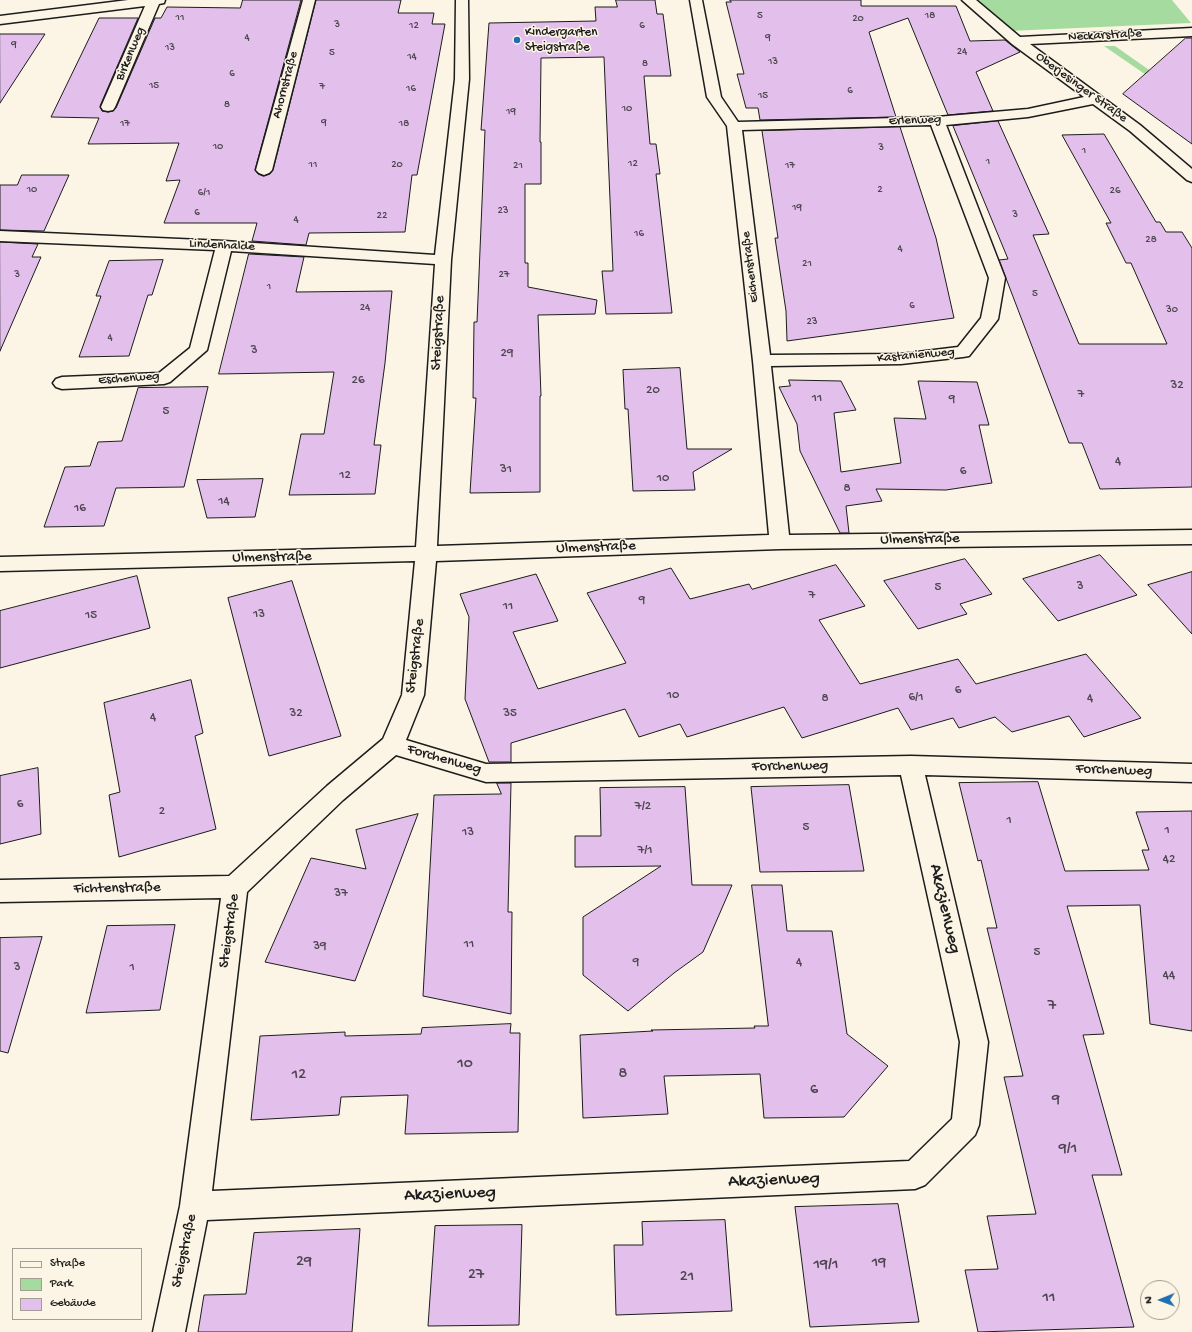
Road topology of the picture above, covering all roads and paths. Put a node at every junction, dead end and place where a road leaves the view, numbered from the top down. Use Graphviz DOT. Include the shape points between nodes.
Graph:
graph roads {
  1 [pos="156,0"];
  2 [pos="309,0"];
  3 [pos="462,0"];
  4 [pos="696,0"];
  5 [pos="968,0"];
  6 [pos="0,20"];
  7 [pos="1192,32"];
  8 [pos="1018,41"];
  9 [pos="1095,99"];
  10 [pos="108,107"];
  11 [pos="937,121"];
  12 [pos="734,126"];
  13 [pos="264,170"];
  14 [pos="1192,177"];
  15 [pos="0,236"];
  16 [pos="224,246"];
  17 [pos="443,260"];
  18 [pos="762,361"];
  19 [pos="62,383"];
  20 [pos="1192,537"];
  21 [pos="780,542"];
  22 [pos="426,554"];
  23 [pos="0,564"];
  24 [pos="392,745"];
  25 [pos="911,765"];
  26 [pos="1192,774"];
  27 [pos="235,888"];
  28 [pos="0,891"];
  29 [pos="195,1206"];
  30 [pos="169,1332"];
  1 -- 6 [label="street"];
  1 -- 10 [label="street, Birkenweg"];
  2 -- 13 [label="street, Ahornstraße"];
  3 -- 17 [label="street, Steigstraße" via="462,79"];
  4 -- 12 [label="street, Eichenstraße" via="714,97"];
  5 -- 8 [label="street, Oberjesinger Straße"];
  7 -- 8 [label="street, Neckarstraße"];
  8 -- 9 [label="street, Oberjesinger Straße"];
  9 -- 11 [label="street, Erlenweg" via="1028,113"];
  9 -- 14 [label="street, Oberjesinger Straße" via="1136,128"];
  11 -- 12 [label="street, Erlenweg"];
  11 -- 18 [label="street, Kastanienweg" via="997,278 989,319 963,352 901,359"];
  12 -- 18 [label="street, Eichenstraße"];
  15 -- 16 [label="street, Lindenhalde"];
  16 -- 17 [label="street, Lindenhalde"];
  16 -- 19 [label="street, Eschenweg" via="198,350 164,378"];
  17 -- 22 [label="street, Steigstraße"];
  18 -- 21 [label="street, Eichenstraße"];
  20 -- 21 [label="street, Ulmenstraße"];
  21 -- 22 [label="street, Ulmenstraße"];
  22 -- 23 [label="street, Ulmenstraße"];
  22 -- 24 [label="street, Steigstraße" via="413,695"];
  24 -- 25 [label="street, Forchenweg" via="486,773"];
  24 -- 27 [label="street, Steigstraße" via="335,793"];
  25 -- 26 [label="street, Forchenweg"];
  25 -- 29 [label="street, Akazienweg" via="974,1042 965,1125 915,1175"];
  27 -- 28 [label="street, Fichtenstraße"];
  27 -- 29 [label="street, Steigstraße"];
  29 -- 30 [label="street, Steigstraße"];
}
